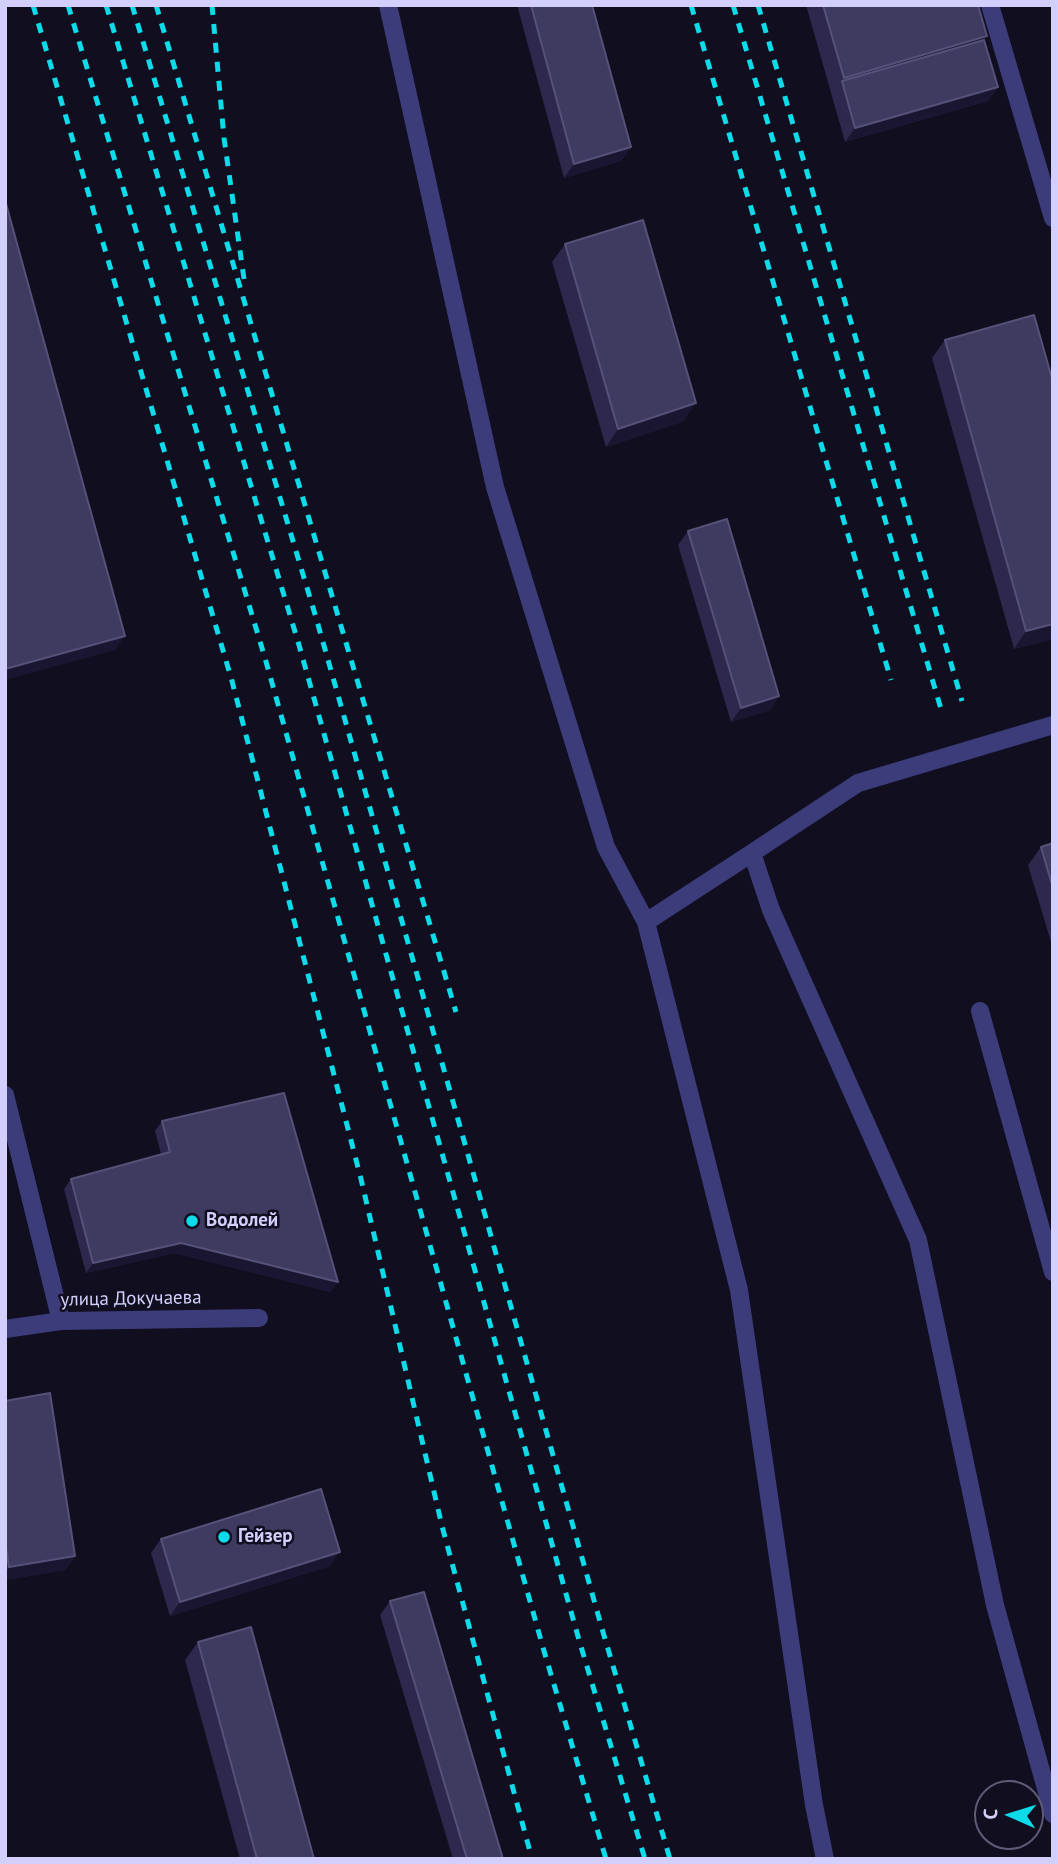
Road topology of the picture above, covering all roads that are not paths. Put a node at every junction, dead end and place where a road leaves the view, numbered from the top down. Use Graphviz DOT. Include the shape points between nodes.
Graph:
graph roads {
  1 [pos="388,5"];
  2 [pos="990,5"];
  3 [pos="1053,218"];
  4 [pos="1053,725"];
  5 [pos="752,853"];
  6 [pos="646,922"];
  7 [pos="980,1011"];
  8 [pos="5,1095"];
  9 [pos="1053,1272"];
  10 [pos="259,1318"];
  11 [pos="61,1321"];
  12 [pos="5,1328"];
  13 [pos="1053,1814"];
  14 [pos="825,1859"];
  1 -- 6 [label="lane" via="495,487 606,847"];
  2 -- 3 [label="lane"];
  4 -- 5 [label="lane" via="858,783"];
  5 -- 6 [label="lane"];
  5 -- 13 [label="lane" via="771,910 918,1240 995,1605"];
  6 -- 14 [label="lane" via="739,1290"];
  7 -- 9 [label="lane"];
  8 -- 11 [label="lane"];
  10 -- 11 [label="lane, улица Докучаева"];
  11 -- 12 [label="lane, улица Докучаева"];
}
